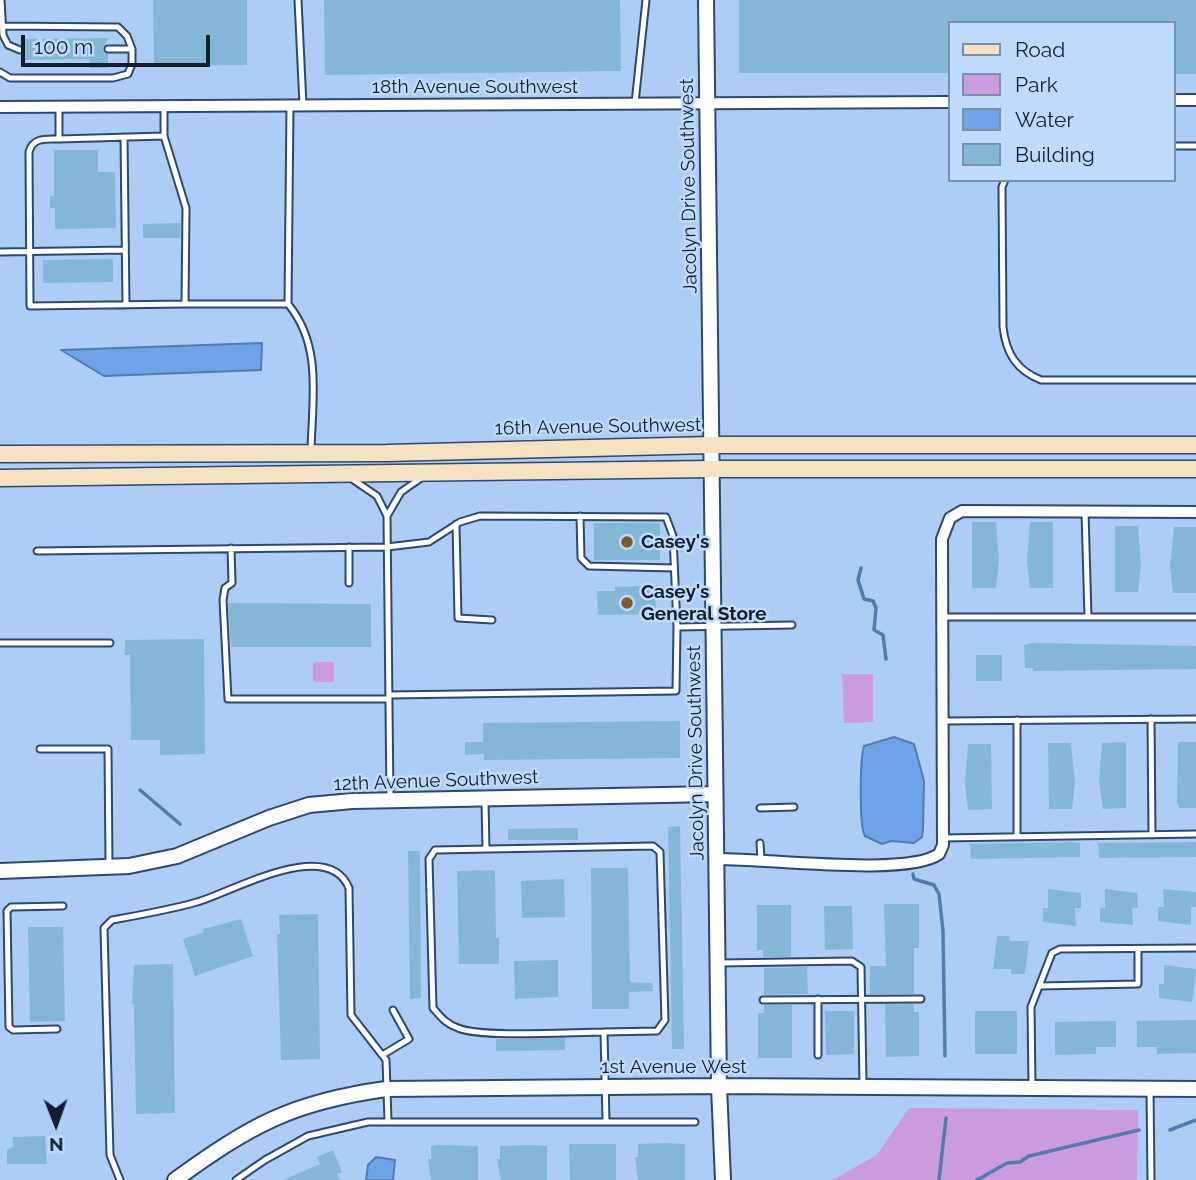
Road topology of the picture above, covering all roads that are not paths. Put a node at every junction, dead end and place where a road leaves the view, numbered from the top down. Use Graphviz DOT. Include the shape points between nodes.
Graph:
graph roads {
  1 [pos="1,0"];
  2 [pos="298,0"];
  3 [pos="646,0"];
  4 [pos="706,0"];
  5 [pos="2,26"];
  6 [pos="108,49"];
  7 [pos="132,49"];
  8 [pos="20,50"];
  9 [pos="0,72"];
  10 [pos="1175,100"];
  11 [pos="1196,100"];
  12 [pos="948,102"];
  13 [pos="635,103"];
  14 [pos="707,103"];
  15 [pos="303,105"];
  16 [pos="164,106"];
  17 [pos="290,106"];
  18 [pos="0,107"];
  19 [pos="59,107"];
  20 [pos="164,136"];
  21 [pos="124,137"];
  22 [pos="60,139"];
  23 [pos="1175,146"];
  24 [pos="1196,146"];
  25 [pos="1004,182"];
  26 [pos="125,250"];
  27 [pos="29,251"];
  28 [pos="0,252"];
  29 [pos="185,304"];
  30 [pos="288,304"];
  31 [pos="126,305"];
  32 [pos="1196,380"];
  33 [pos="711,445"];
  34 [pos="1196,445"];
  35 [pos="475,451"];
  36 [pos="311,453"];
  37 [pos="0,454"];
  38 [pos="1196,469"];
  39 [pos="711,470"];
  40 [pos="430,473"];
  41 [pos="341,474"];
  42 [pos="375,474"];
  43 [pos="0,478"];
  44 [pos="1085,511"];
  45 [pos="1196,512"];
  46 [pos="387,516"];
  47 [pos="580,516"];
  48 [pos="456,524"];
  49 [pos="349,547"];
  50 [pos="387,547"];
  51 [pos="231,548"];
  52 [pos="37,551"];
  53 [pos="674,568"];
  54 [pos="349,583"];
  55 [pos="942,617"];
  56 [pos="1088,617"];
  57 [pos="1196,617"];
  58 [pos="492,620"];
  59 [pos="792,625"];
  60 [pos="677,627"];
  61 [pos="713,627"];
  62 [pos="0,643"];
  63 [pos="110,643"];
  64 [pos="389,697"];
  65 [pos="1152,719"];
  66 [pos="1196,719"];
  67 [pos="1017,720"];
  68 [pos="942,721"];
  69 [pos="40,749"];
  70 [pos="715,794"];
  71 [pos="484,798"];
  72 [pos="390,800"];
  73 [pos="794,807"];
  74 [pos="760,808"];
  75 [pos="1196,834"];
  76 [pos="1152,835"];
  77 [pos="1017,837"];
  78 [pos="942,838"];
  79 [pos="760,843"];
  80 [pos="486,849"];
  81 [pos="716,859"];
  82 [pos="761,859"];
  83 [pos="109,867"];
  84 [pos="0,871"];
  85 [pos="63,906"];
  86 [pos="1196,948"];
  87 [pos="1138,949"];
  88 [pos="717,963"];
  89 [pos="0,968"];
  90 [pos="8,968"];
  91 [pos="1038,986"];
  92 [pos="818,999"];
  93 [pos="861,999"];
  94 [pos="921,999"];
  95 [pos="763,1000"];
  96 [pos="393,1010"];
  97 [pos="57,1029"];
  98 [pos="604,1032"];
  99 [pos="384,1054"];
  100 [pos="818,1055"];
  101 [pos="719,1086"];
  102 [pos="606,1087"];
  103 [pos="864,1087"];
  104 [pos="386,1088"];
  105 [pos="1032,1089"];
  106 [pos="1150,1089"];
  107 [pos="1196,1089"];
  108 [pos="388,1121"];
  109 [pos="606,1122"];
  110 [pos="695,1122"];
  111 [pos="120,1180"];
  112 [pos="175,1180"];
  113 [pos="236,1180"];
  114 [pos="723,1180"];
  115 [pos="1152,1180"];
  1 -- 5 [label="lane"];
  2 -- 15 [label="lane"];
  3 -- 13 [label="lane"];
  4 -- 14 [label="street, Jacolyn Drive Southwest"];
  5 -- 7 [label="lane" via="118,27"];
  5 -- 8 [label="lane" via="8,45"];
  6 -- 7 [label="lane"];
  7 -- 9 [label="lane" via="128,74 113,78 10,78"];
  10 -- 11 [label="street"];
  12 -- 14 [label="street, 18th Avenue Southwest"];
  13 -- 14 [label="street, 18th Avenue Southwest"];
  13 -- 15 [label="street, 18th Avenue Southwest"];
  14 -- 33 [label="street, Jacolyn Drive Southwest"];
  15 -- 17 [label="street, 18th Avenue Southwest"];
  16 -- 17 [label="street, 18th Avenue Southwest"];
  16 -- 19 [label="street, 18th Avenue Southwest"];
  16 -- 20 [label="lane"];
  17 -- 30 [label="lane"];
  18 -- 19 [label="street, 18th Avenue Southwest"];
  19 -- 22 [label="lane"];
  20 -- 21 [label="lane"];
  20 -- 29 [label="lane" via="186,208"];
  21 -- 22 [label="lane"];
  21 -- 26 [label="lane"];
  22 -- 27 [label="lane" via="39,139 29,152"];
  23 -- 24 [label="lane"];
  25 -- 32 [label="lane" via="1003,327 1005,346 1020,369 1041,380"];
  26 -- 27 [label="lane"];
  26 -- 31 [label="lane"];
  27 -- 28 [label="lane"];
  27 -- 31 [label="lane" via="30,306"];
  29 -- 30 [label="lane"];
  29 -- 31 [label="lane"];
  30 -- 36 [label="lane" via="313,351"];
  33 -- 34 [label="main road, 16th Avenue Southwest"];
  33 -- 35 [label="main road, 16th Avenue Southwest"];
  33 -- 39 [label="street, Jacolyn Drive Southwest"];
  35 -- 36 [label="main road, 16th Avenue Southwest"];
  35 -- 42 [label="main road" via="458,463 388,464"];
  36 -- 37 [label="main road, 16th Avenue Southwest"];
  38 -- 39 [label="main road"];
  39 -- 40 [label="main road"];
  39 -- 61 [label="street, Jacolyn Drive Southwest"];
  40 -- 42 [label="main road"];
  40 -- 46 [label="lane" via="401,492"];
  41 -- 42 [label="main road"];
  41 -- 43 [label="main road"];
  41 -- 46 [label="lane" via="377,496"];
  44 -- 45 [label="street"];
  44 -- 55 [label="street" via="962,511 950,518 942,539"];
  44 -- 56 [label="lane"];
  46 -- 50 [label="lane"];
  47 -- 48 [label="lane" via="480,516"];
  47 -- 53 [label="lane" via="666,517 673,536"];
  47 -- 53 [label="lane" via="581,558 589,566"];
  48 -- 50 [label="lane" via="429,542"];
  48 -- 58 [label="lane" via="458,618"];
  49 -- 50 [label="lane"];
  49 -- 51 [label="lane"];
  49 -- 54 [label="lane"];
  50 -- 64 [label="lane"];
  51 -- 52 [label="lane"];
  51 -- 64 [label="lane" via="232,583 225,588 223,600 228,699"];
  53 -- 60 [label="lane"];
  55 -- 56 [label="lane"];
  55 -- 68 [label="street"];
  56 -- 57 [label="lane"];
  59 -- 61 [label="lane"];
  60 -- 61 [label="lane"];
  60 -- 64 [label="lane" via="677,691"];
  61 -- 70 [label="street, Jacolyn Drive Southwest"];
  62 -- 63 [label="lane"];
  64 -- 72 [label="lane"];
  65 -- 66 [label="lane"];
  65 -- 67 [label="lane"];
  65 -- 76 [label="lane"];
  67 -- 68 [label="lane"];
  67 -- 77 [label="lane"];
  68 -- 78 [label="street"];
  69 -- 83 [label="lane" via="109,750"];
  70 -- 71 [label="street, 12th Avenue Southwest"];
  70 -- 81 [label="street, Jacolyn Drive Southwest"];
  71 -- 72 [label="street, 12th Avenue Southwest"];
  71 -- 80 [label="lane"];
  72 -- 83 [label="street, 12th Avenue Southwest" via="309,806 177,856"];
  73 -- 74 [label="lane"];
  75 -- 76 [label="lane"];
  76 -- 77 [label="lane"];
  77 -- 78 [label="lane"];
  78 -- 82 [label="street" via="939,854 918,864 793,864"];
  79 -- 82 [label="lane"];
  80 -- 98 [label="lane" via="435,850 429,859 433,1008 460,1030"];
  80 -- 98 [label="lane" via="653,846 660,852 665,1020 657,1031"];
  81 -- 82 [label="street"];
  81 -- 88 [label="street, Jacolyn Drive Southwest"];
  83 -- 84 [label="street, 12th Avenue Southwest"];
  85 -- 90 [label="lane" via="11,907 7,911"];
  86 -- 87 [label="lane"];
  87 -- 91 [label="lane" via="1060,949 1052,953"];
  87 -- 91 [label="lane" via="1138,984"];
  88 -- 93 [label="lane" via="852,961 860,967"];
  88 -- 101 [label="street, Jacolyn Drive Southwest"];
  89 -- 90 [label="lane"];
  90 -- 97 [label="lane" via="9,1027"];
  91 -- 105 [label="lane" via="1031,1007"];
  92 -- 93 [label="lane"];
  92 -- 95 [label="lane"];
  92 -- 100 [label="lane"];
  93 -- 94 [label="lane"];
  93 -- 103 [label="lane"];
  96 -- 99 [label="lane" via="409,1039"];
  98 -- 102 [label="lane"];
  99 -- 104 [label="lane"];
  99 -- 111 [label="lane" via="351,1015 349,888 334,869 293,867 198,902 111,920 104,928 107,1071 110,1155"];
  101 -- 102 [label="street, 1st Avenue West"];
  101 -- 103 [label="street, 1st Avenue West"];
  101 -- 114 [label="street, Jacolyn Drive Southwest"];
  102 -- 104 [label="street, 1st Avenue West"];
  102 -- 109 [label="lane"];
  103 -- 105 [label="street, 1st Avenue West"];
  104 -- 108 [label="lane"];
  104 -- 112 [label="street, 1st Avenue West" via="333,1096 278,1114 230,1140"];
  105 -- 106 [label="street, 1st Avenue West"];
  106 -- 107 [label="street, 1st Avenue West"];
  106 -- 115 [label="lane"];
  108 -- 109 [label="lane"];
  108 -- 113 [label="lane" via="308,1136"];
  109 -- 110 [label="lane"];
}
